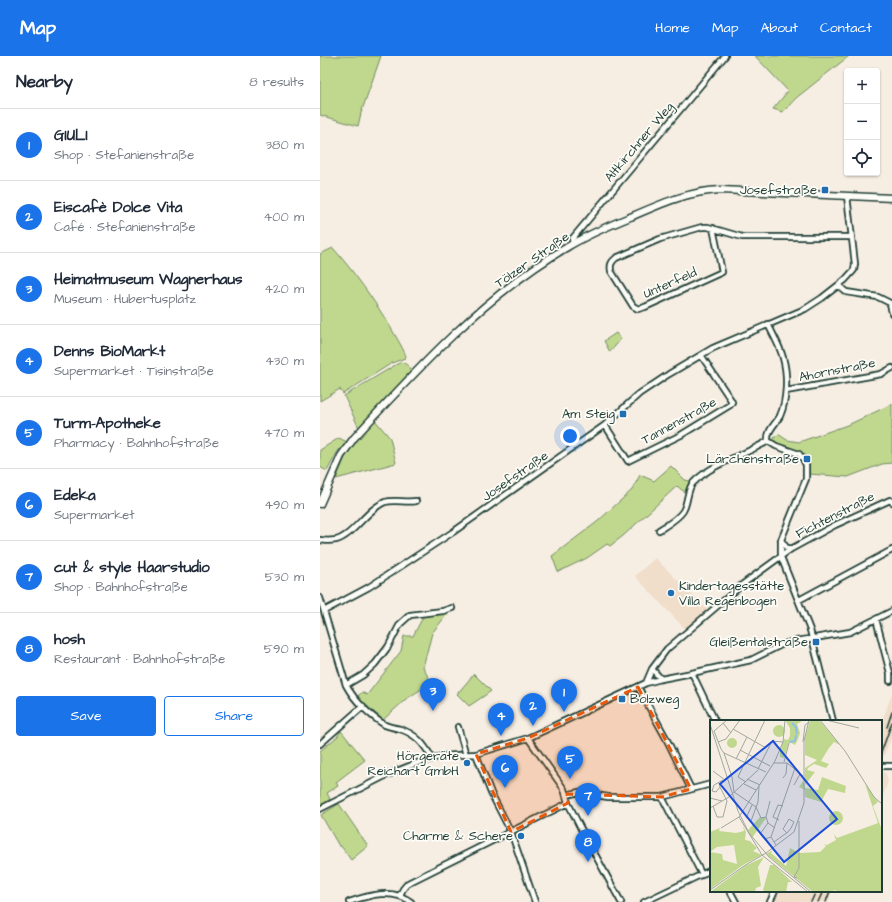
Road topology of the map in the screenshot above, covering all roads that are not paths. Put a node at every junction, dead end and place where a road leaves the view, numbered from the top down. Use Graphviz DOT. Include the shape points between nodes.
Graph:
graph roads {
  1 [pos="725,56"];
  2 [pos="847,196"];
  3 [pos="892,198"];
  4 [pos="712,228"];
  5 [pos="851,237"];
  6 [pos="573,243"];
  7 [pos="839,286"];
  8 [pos="891,302"];
  9 [pos="892,313"];
  10 [pos="768,324"];
  11 [pos="701,355"];
  12 [pos="892,368"];
  13 [pos="786,391"];
  14 [pos="605,425"];
  15 [pos="768,441"];
  16 [pos="416,501"];
  17 [pos="891,501"];
  18 [pos="320,504"];
  19 [pos="659,530"];
  20 [pos="320,540"];
  21 [pos="781,540"];
  22 [pos="791,549"];
  23 [pos="892,550"];
  24 [pos="781,557"];
  25 [pos="320,598"];
  26 [pos="799,600"];
  27 [pos="452,608"];
  28 [pos="324,610"];
  29 [pos="892,612"];
  30 [pos="876,619"];
  31 [pos="813,638"];
  32 [pos="652,669"];
  33 [pos="692,673"];
  34 [pos="661,679"];
  35 [pos="890,681"];
  36 [pos="646,683"];
  37 [pos="346,684"];
  38 [pos="638,687"];
  39 [pos="363,706"];
  40 [pos="714,720"];
  41 [pos="833,720"];
  42 [pos="458,727"];
  43 [pos="528,738"];
  44 [pos="320,744"];
  45 [pos="476,754"];
  46 [pos="466,755"];
  47 [pos="432,758"];
  48 [pos="710,784"];
  49 [pos="691,789"];
  50 [pos="567,795"];
  51 [pos="662,797"];
  52 [pos="568,803"];
  53 [pos="320,809"];
  54 [pos="511,832"];
  55 [pos="710,871"];
  56 [pos="702,875"];
  57 [pos="731,892"];
  58 [pos="775,892"];
  59 [pos="400,895"];
  60 [pos="349,902"];
  61 [pos="411,902"];
  62 [pos="535,902"];
  63 [pos="621,902"];
  64 [pos="644,902"];
  65 [pos="736,902"];
  66 [pos="770,902"];
  1 -- 6 [label="street, Altkirchner Weg" via="572,239"];
  2 -- 3 [label="main road, Tölzer Straße"];
  2 -- 5 [label="street, Josefstraße"];
  2 -- 6 [label="main road, Tölzer Straße" via="721,190 697,192 667,201"];
  4 -- 4 [label="street, Unterfeld" via="702,227 660,239 612,261 611,271 635,308 645,307 722,272"];
  4 -- 5 [label="street" via="742,237"];
  5 -- 7 [label="street, Josefstraße" via="854,270"];
  6 -- 18 [label="main road, Tölzer Straße" via="544,261 490,302 415,371 346,449"];
  7 -- 8 [label="street" via="846,292 878,297"];
  7 -- 10 [label="street, Josefstraße" via="805,308"];
  8 -- 9 [label="street"];
  10 -- 11 [label="street, Josefstraße"];
  10 -- 13 [label="street" via="783,358"];
  11 -- 14 [label="street, Josefstraße" via="639,394"];
  11 -- 14 [label="street, Tannenstraße" via="731,400 730,406 681,435 628,461"];
  12 -- 13 [label="street, Ahornstraße" via="881,374"];
  13 -- 15 [label="street" via="782,412 768,432"];
  14 -- 28 [label="street, Josefstraße" via="414,558 369,587"];
  15 -- 19 [label="street" via="721,463 692,484 682,513"];
  15 -- 21 [label="street" via="799,454 806,465 806,478"];
  16 -- 20 [label="street" via="386,502 375,508 344,536 337,540"];
  17 -- 22 [label="street, Fichtenstraße" via="835,525"];
  21 -- 22 [label="street, Fichtenstraße"];
  21 -- 24 [label="street"];
  22 -- 24 [label="street, Fichtenstraße"];
  23 -- 26 [label="street"];
  24 -- 26 [label="street"];
  24 -- 32 [label="street, Fichtenstraße" via="743,584 667,649"];
  25 -- 28 [label="street"];
  26 -- 31 [label="street"];
  27 -- 37 [label="street" via="410,615 400,624 388,647 375,664 363,675"];
  28 -- 37 [label="street"];
  29 -- 30 [label="street"];
  30 -- 31 [label="street" via="850,632"];
  30 -- 35 [label="street"];
  31 -- 33 [label="street" via="781,645 751,660"];
  31 -- 41 [label="street"];
  32 -- 34 [label="street"];
  32 -- 36 [label="street, Fichtenstraße"];
  33 -- 34 [label="street"];
  33 -- 40 [label="street"];
  34 -- 36 [label="street"];
  36 -- 38 [label="street"];
  37 -- 39 [label="street"];
  38 -- 43 [label="street"];
  38 -- 49 [label="street"];
  39 -- 44 [label="street"];
  39 -- 47 [label="street" via="386,725 417,737 426,746"];
  42 -- 46 [label="street"];
  43 -- 45 [label="street"];
  43 -- 50 [label="street"];
  45 -- 46 [label="street"];
  45 -- 54 [label="street" via="491,793"];
  46 -- 47 [label="street"];
  47 -- 53 [label="street" via="386,775"];
  48 -- 49 [label="street"];
  49 -- 51 [label="street"];
  50 -- 51 [label="street" via="579,792 608,797"];
  50 -- 52 [label="street"];
  51 -- 56 [label="street"];
  52 -- 54 [label="street"];
  52 -- 63 [label="street"];
  54 -- 59 [label="street" via="408,883"];
  54 -- 62 [label="street"];
  55 -- 56 [label="street"];
  56 -- 64 [label="street"];
  57 -- 65 [label="street"];
  58 -- 66 [label="street"];
  59 -- 60 [label="street" via="386,893"];
  59 -- 61 [label="street"];
}
